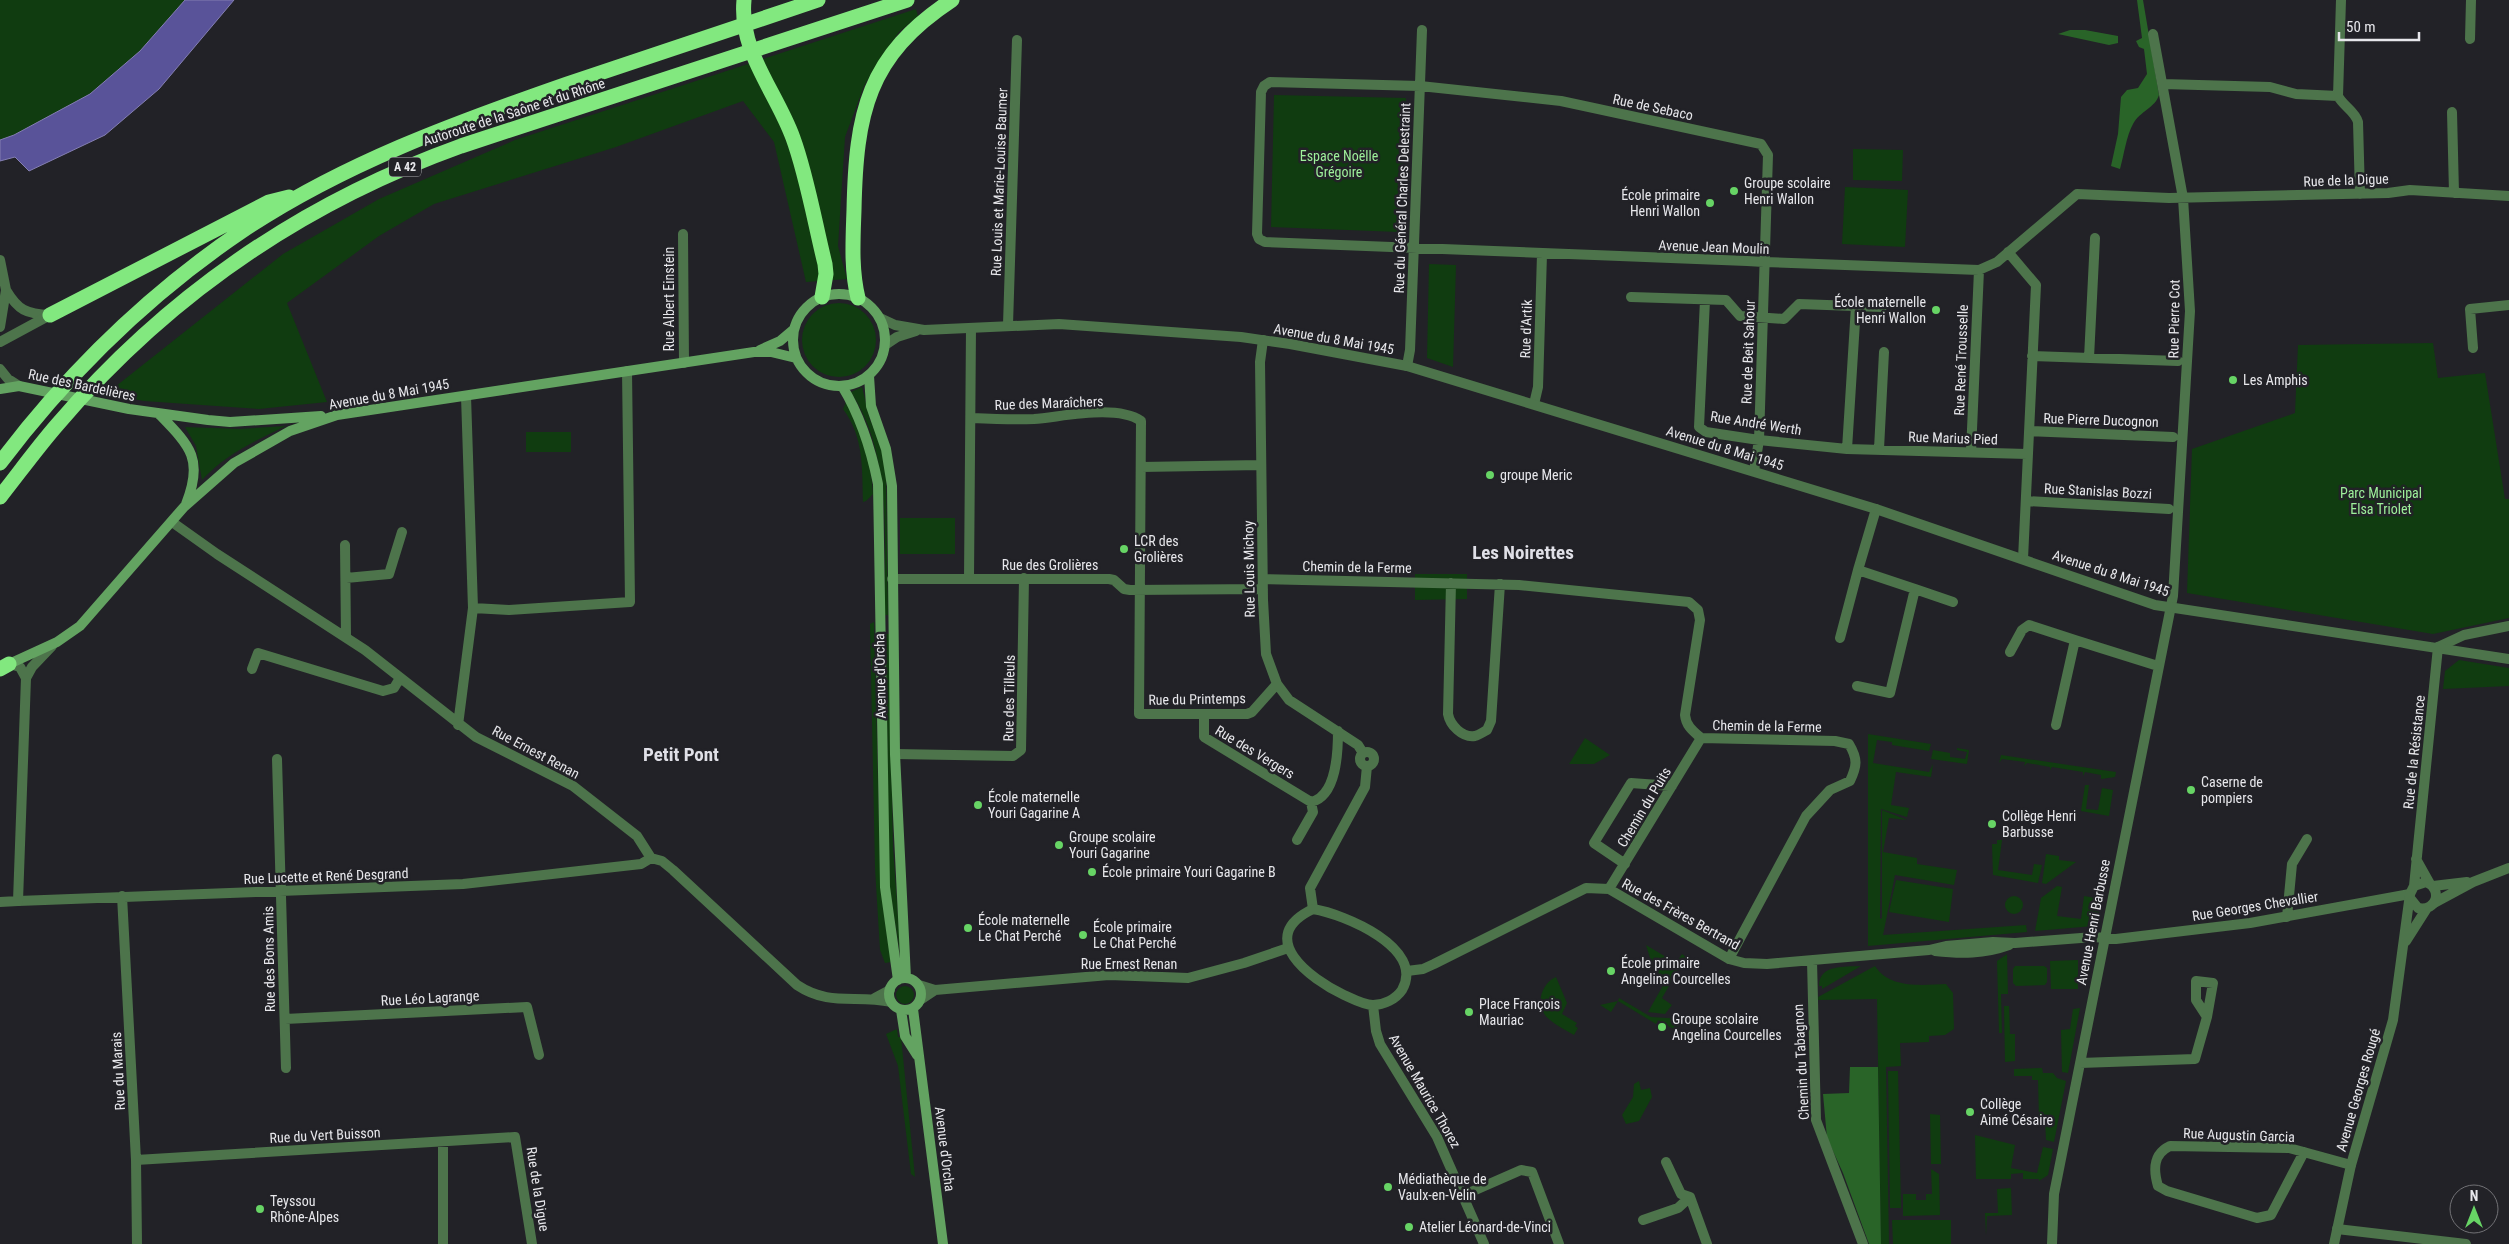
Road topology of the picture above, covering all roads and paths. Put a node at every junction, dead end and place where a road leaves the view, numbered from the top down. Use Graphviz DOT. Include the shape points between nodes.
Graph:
graph roads {
  1 [pos="744,0"];
  2 [pos="818,0"];
  3 [pos="907,0"];
  4 [pos="952,0"];
  5 [pos="2341,0"];
  6 [pos="2471,0"];
  7 [pos="1422,30"];
  8 [pos="2153,34"];
  9 [pos="2470,39"];
  10 [pos="1017,40"];
  11 [pos="2163,84"];
  12 [pos="1420,86"];
  13 [pos="2338,96"];
  14 [pos="2452,112"];
  15 [pos="2454,193"];
  16 [pos="303,194"];
  17 [pos="2360,194"];
  18 [pos="2509,196"];
  19 [pos="2183,198"];
  20 [pos="682,234"];
  21 [pos="2095,238"];
  22 [pos="1414,249"];
  23 [pos="2008,252"];
  24 [pos="1542,254"];
  25 [pos="0,260"];
  26 [pos="1764,262"];
  27 [pos="1979,270"];
  28 [pos="6,290"];
  29 [pos="822,297"];
  30 [pos="1631,297"];
  31 [pos="858,298"];
  32 [pos="1705,300"];
  33 [pos="2509,305"];
  34 [pos="1856,306"];
  35 [pos="1882,307"];
  36 [pos="50,315"];
  37 [pos="880,318"];
  38 [pos="1763,318"];
  39 [pos="1008,326"];
  40 [pos="0,327"];
  41 [pos="971,328"];
  42 [pos="794,330"];
  43 [pos="924,330"];
  44 [pos="1263,340"];
  45 [pos="0,342"];
  46 [pos="885,346"];
  47 [pos="2473,348"];
  48 [pos="754,352"];
  49 [pos="1884,352"];
  50 [pos="2032,356"];
  51 [pos="796,358"];
  52 [pos="2089,358"];
  53 [pos="2178,361"];
  54 [pos="684,363"];
  55 [pos="1407,366"];
  56 [pos="0,369"];
  57 [pos="627,371"];
  58 [pos="868,376"];
  59 [pos="19,386"];
  60 [pos="842,386"];
  61 [pos="0,388"];
  62 [pos="466,396"];
  63 [pos="1534,404"];
  64 [pos="159,414"];
  65 [pos="337,415"];
  66 [pos="972,418"];
  67 [pos="2029,431"];
  68 [pos="2173,437"];
  69 [pos="1759,440"];
  70 [pos="1848,449"];
  71 [pos="1879,449"];
  72 [pos="1971,452"];
  73 [pos="2027,454"];
  74 [pos="0,463"];
  75 [pos="1261,466"];
  76 [pos="1141,467"];
  77 [pos="1754,471"];
  78 [pos="0,496"];
  79 [pos="2026,501"];
  80 [pos="184,507"];
  81 [pos="2169,508"];
  82 [pos="1876,509"];
  83 [pos="172,522"];
  84 [pos="402,532"];
  85 [pos="345,546"];
  86 [pos="2023,559"];
  87 [pos="1858,570"];
  88 [pos="346,578"];
  89 [pos="892,578"];
  90 [pos="1024,578"];
  91 [pos="970,579"];
  92 [pos="1451,583"];
  93 [pos="1263,584"];
  94 [pos="1500,584"];
  95 [pos="1915,589"];
  96 [pos="1141,590"];
  97 [pos="1953,602"];
  98 [pos="2170,607"];
  99 [pos="473,608"];
  100 [pos="2509,626"];
  101 [pos="346,636"];
  102 [pos="1840,638"];
  103 [pos="2075,640"];
  104 [pos="58,642"];
  105 [pos="2438,647"];
  106 [pos="2010,652"];
  107 [pos="2509,658"];
  108 [pos="5,666"];
  109 [pos="2158,666"];
  110 [pos="252,669"];
  111 [pos="26,678"];
  112 [pos="400,678"];
  113 [pos="1277,684"];
  114 [pos="1857,686"];
  115 [pos="1204,715"];
  116 [pos="458,725"];
  117 [pos="2056,725"];
  118 [pos="1338,731"];
  119 [pos="1701,738"];
  120 [pos="895,754"];
  121 [pos="277,759"];
  122 [pos="1672,786"];
  123 [pos="1311,802"];
  124 [pos="2307,839"];
  125 [pos="1297,840"];
  126 [pos="651,858"];
  127 [pos="2416,859"];
  128 [pos="1625,864"];
  129 [pos="2509,868"];
  130 [pos="2473,882"];
  131 [pos="2431,885"];
  132 [pos="1609,889"];
  133 [pos="281,892"];
  134 [pos="2411,892"];
  135 [pos="122,896"];
  136 [pos="18,901"];
  137 [pos="0,902"];
  138 [pos="2431,906"];
  139 [pos="1313,909"];
  140 [pos="2287,917"];
  141 [pos="2104,938"];
  142 [pos="2404,944"];
  143 [pos="1288,948"];
  144 [pos="1729,959"];
  145 [pos="1812,961"];
  146 [pos="1407,971"];
  147 [pos="902,979"];
  148 [pos="919,986"];
  149 [pos="890,990"];
  150 [pos="935,990"];
  151 [pos="875,998"];
  152 [pos="920,1000"];
  153 [pos="891,1002"];
  154 [pos="1374,1005"];
  155 [pos="912,1009"];
  156 [pos="901,1010"];
  157 [pos="2206,1018"];
  158 [pos="285,1019"];
  159 [pos="539,1055"];
  160 [pos="920,1058"];
  161 [pos="2080,1063"];
  162 [pos="286,1068"];
  163 [pos="516,1138"];
  164 [pos="443,1142"];
  165 [pos="2304,1152"];
  166 [pos="136,1160"];
  167 [pos="1666,1162"];
  168 [pos="2351,1166"];
  169 [pos="1464,1196"];
  170 [pos="1690,1197"];
  171 [pos="1643,1220"];
  172 [pos="2337,1229"];
  173 [pos="138,1244"];
  174 [pos="443,1244"];
  175 [pos="532,1244"];
  176 [pos="943,1244"];
  177 [pos="1484,1244"];
  178 [pos="1560,1244"];
  179 [pos="1707,1244"];
  180 [pos="1863,1244"];
  181 [pos="2052,1244"];
  182 [pos="2334,1244"];
  183 [pos="2466,1244"];
  1 -- 29 [label="highway" via="746,39 794,140 825,264"];
  2 -- 16 [label="highway, Autoroute de la Saône et du Rhône / A 42" via="451,125"];
  3 -- 78 [label="highway, Autoroute de la Saône et du Rhône / A 42" via="461,146 419,161 343,196 254,248 174,309 95,384"];
  4 -- 31 [label="highway" via="902,39 881,69 862,115 854,202 853,268"];
  5 -- 13 [label="street"];
  6 -- 9 [label="street"];
  7 -- 12 [label="street, Rue du Général Charles Delestraint"];
  8 -- 11 [label="street, Rue Pierre Cot"];
  10 -- 39 [label="street, Rue Louis et Marie-Louise Baumer"];
  11 -- 13 [label="street" via="2270,86 2296,94"];
  11 -- 19 [label="street, Rue Pierre Cot"];
  12 -- 22 [label="street, Rue du Général Charles Delestraint"];
  12 -- 22 [label="street" via="1270,82 1261,92 1259,239 1264,242"];
  12 -- 26 [label="street, Rue de Sebaco" via="1561,101 1761,144 1768,156"];
  13 -- 17 [label="street" via="2358,122"];
  14 -- 15 [label="street"];
  15 -- 17 [label="street, Rue de la Digue" via="2410,190"];
  15 -- 18 [label="street, Rue de la Digue"];
  16 -- 36 [label="highway" via="269,202"];
  16 -- 74 [label="highway, Autoroute de la Saône et du Rhône / A 42" via="244,230 160,292 83,365"];
  17 -- 19 [label="street, Rue de la Digue"];
  19 -- 23 [label="street" via="2077,194"];
  19 -- 98 [label="street, Rue Pierre Cot" via="2190,311"];
  20 -- 54 [label="street, Rue Albert Einstein"];
  21 -- 52 [label="street"];
  22 -- 24 [label="street, Avenue Jean Moulin"];
  22 -- 55 [label="street, Rue du Général Charles Delestraint"];
  23 -- 27 [label="street" via="1991,266"];
  23 -- 50 [label="street" via="2036,285"];
  24 -- 26 [label="street, Avenue Jean Moulin"];
  24 -- 63 [label="street, Rue d'Artik" via="1538,387"];
  25 -- 28 [label="street"];
  26 -- 27 [label="street, Avenue Jean Moulin"];
  26 -- 38 [label="street, Rue de Beit Sahour"];
  27 -- 72 [label="street, Rue René Trousselle"];
  28 -- 36 [label="street" via="20,308 33,314"];
  28 -- 40 [label="street"];
  29 -- 31 [label="main road" via="836,294"];
  29 -- 42 [label="main road" via="803,310"];
  30 -- 32 [label="street"];
  31 -- 37 [label="main road" via="871,306"];
  32 -- 38 [label="street" via="1726,300 1740,316"];
  32 -- 69 [label="street, Rue André Werth" via="1699,427 1706,432"];
  33 -- 47 [label="street" via="2470,309"];
  34 -- 35 [label="street"];
  34 -- 38 [label="street" via="1799,304 1784,319"];
  34 -- 70 [label="street"];
  36 -- 45 [label="street"];
  37 -- 43 [label="street, Avenue du 8 Mai 1945" via="895,325"];
  37 -- 46 [label="main road"];
  38 -- 69 [label="street, Rue de Beit Sahour"];
  39 -- 41 [label="street, Avenue du 8 Mai 1945"];
  39 -- 44 [label="street, Avenue du 8 Mai 1945" via="1059,324 1136,328"];
  41 -- 43 [label="street, Avenue du 8 Mai 1945"];
  41 -- 66 [label="street"];
  42 -- 48 [label="main road, Avenue du 8 Mai 1945" via="780,341"];
  42 -- 51 [label="main road"];
  43 -- 46 [label="street, Avenue du 8 Mai 1945" via="908,333"];
  44 -- 55 [label="street, Avenue du 8 Mai 1945"];
  44 -- 75 [label="street, Rue Louis Michoy" via="1260,362"];
  46 -- 58 [label="main road" via="878,365"];
  48 -- 51 [label="main road, Avenue du 8 Mai 1945"];
  48 -- 54 [label="main road, Avenue du 8 Mai 1945"];
  49 -- 71 [label="street"];
  50 -- 52 [label="street"];
  50 -- 67 [label="street"];
  51 -- 60 [label="main road" via="812,378 823,384"];
  52 -- 53 [label="street"];
  54 -- 57 [label="main road, Avenue du 8 Mai 1945"];
  55 -- 63 [label="street, Avenue du 8 Mai 1945"];
  56 -- 59 [label="street"];
  57 -- 62 [label="main road, Avenue du 8 Mai 1945"];
  57 -- 99 [label="street" via="630,602 509,610"];
  58 -- 60 [label="main road" via="852,385"];
  58 -- 89 [label="main road, Avenue d'Orcha" via="870,406 886,449 892,486"];
  59 -- 61 [label="main road, Rue des Bardelières"];
  59 -- 64 [label="main road, Rue des Bardelières"];
  60 -- 147 [label="main road, Avenue d'Orcha" via="856,411 872,453 878,484 885,887"];
  62 -- 65 [label="main road, Avenue du 8 Mai 1945"];
  62 -- 99 [label="street"];
  63 -- 77 [label="street, Avenue du 8 Mai 1945"];
  64 -- 65 [label="main road, Rue des Bardelières" via="230,422"];
  64 -- 80 [label="main road" via="190,450 195,465 194,484"];
  65 -- 80 [label="main road, Avenue du 8 Mai 1945" via="290,431 255,449"];
  66 -- 76 [label="street, Rue des Maraîchers" via="1037,418 1086,412 1135,417 1141,421"];
  66 -- 91 [label="street"];
  67 -- 68 [label="street, Rue Pierre Ducognon"];
  67 -- 73 [label="street"];
  69 -- 70 [label="street, Rue André Werth"];
  69 -- 77 [label="street, Rue de Beit Sahour"];
  70 -- 71 [label="street, Rue André Werth"];
  71 -- 72 [label="street, Rue Marius Pied"];
  72 -- 73 [label="street, Rue Marius Pied"];
  73 -- 79 [label="street"];
  75 -- 76 [label="street"];
  75 -- 93 [label="street, Rue Louis Michoy"];
  76 -- 96 [label="street, Rue des Maraîchers"];
  77 -- 82 [label="street, Avenue du 8 Mai 1945"];
  79 -- 81 [label="street, Rue Stanislas Bozzi"];
  79 -- 86 [label="street"];
  80 -- 83 [label="main road, Avenue du 8 Mai 1945"];
  82 -- 86 [label="street, Avenue du 8 Mai 1945"];
  82 -- 87 [label="street"];
  83 -- 101 [label="street, Rue Ernest Renan"];
  83 -- 104 [label="main road, Avenue du 8 Mai 1945" via="80,626"];
  84 -- 88 [label="street" via="389,574"];
  85 -- 88 [label="street"];
  86 -- 98 [label="street, Avenue du 8 Mai 1945" via="2155,605"];
  87 -- 95 [label="street"];
  87 -- 102 [label="street"];
  88 -- 101 [label="street"];
  89 -- 91 [label="street, Rue des Grolières"];
  89 -- 120 [label="main road, Avenue d'Orcha"];
  90 -- 91 [label="street, Rue des Grolières"];
  90 -- 96 [label="street, Rue des Grolières" via="1114,580 1124,589"];
  90 -- 120 [label="street, Rue des Tilleuls" via="1022,750 1013,756"];
  92 -- 93 [label="street, Chemin de la Ferme"];
  92 -- 94 [label="street, Chemin de la Ferme"];
  92 -- 94 [label="street" via="1448,714 1455,728 1474,736 1487,730 1491,721"];
  93 -- 96 [label="street, Rue des Grolières"];
  93 -- 113 [label="street, Rue Louis Michoy" via="1266,654"];
  94 -- 119 [label="street, Chemin de la Ferme" via="1694,605 1700,620 1686,722"];
  95 -- 97 [label="street"];
  95 -- 114 [label="street" via="1890,693"];
  96 -- 115 [label="street, Rue du Printemps" via="1139,714"];
  98 -- 105 [label="street, Avenue du 8 Mai 1945"];
  98 -- 109 [label="street, Avenue Henri Barbusse"];
  99 -- 116 [label="street"];
  100 -- 105 [label="street" via="2464,635"];
  101 -- 112 [label="street, Rue Ernest Renan"];
  103 -- 106 [label="street" via="2029,626 2022,630"];
  103 -- 109 [label="street"];
  103 -- 117 [label="street"];
  104 -- 108 [label="main road, Avenue du 8 Mai 1945"];
  104 -- 111 [label="street" via="44,652"];
  105 -- 107 [label="street, Avenue du 8 Mai 1945"];
  105 -- 127 [label="street, Rue de la Résistance"];
  108 -- 111 [label="street" via="20,666"];
  109 -- 141 [label="street, Avenue Henri Barbusse"];
  110 -- 112 [label="street" via="258,653 382,691 394,688"];
  111 -- 136 [label="street"];
  112 -- 116 [label="street, Rue Ernest Renan"];
  113 -- 115 [label="street, Rue du Printemps" via="1252,712"];
  113 -- 118 [label="street, Rue Louis Michoy" via="1289,700"];
  115 -- 123 [label="street, Rue des Vergers" via="1204,737"];
  116 -- 126 [label="street, Rue Ernest Renan" via="573,786 637,836"];
  118 -- 123 [label="street" via="1333,777 1321,797"];
  118 -- 139 [label="street, Rue Louis Michoy" via="1358,745 1363,753 1371,753 1374,758 1367,766 1365,786 1310,888"];
  119 -- 122 [label="street, Chemin du Puits"];
  119 -- 144 [label="street, Chemin de la Ferme" via="1835,741 1850,744 1856,755 1857,766 1850,781 1830,790 1806,816"];
  120 -- 147 [label="main road, Avenue d'Orcha"];
  121 -- 133 [label="street, Rue des Bons Amis"];
  122 -- 128 [label="street, Chemin du Puits"];
  122 -- 128 [label="street" via="1631,783 1594,843"];
  123 -- 125 [label="street" via="1313,812"];
  124 -- 140 [label="street" via="2292,864"];
  126 -- 133 [label="street, Rue Lucette et René Desgrand" via="640,864 463,884"];
  126 -- 151 [label="street, Rue Ernest Renan" via="662,861 673,870 809,994 834,1000"];
  127 -- 131 [label="street"];
  127 -- 134 [label="street, Rue de la Résistance"];
  128 -- 132 [label="street, Chemin du Puits"];
  129 -- 130 [label="street, Avenue Georges Rougé"];
  130 -- 131 [label="street, Avenue Georges Rougé"];
  130 -- 138 [label="street, Avenue Georges Rougé"];
  131 -- 134 [label="street" via="2422,882"];
  131 -- 138 [label="street" via="2437,895"];
  132 -- 144 [label="street, Rue des Frères Bertrand"];
  132 -- 146 [label="street, Rue des Frères Bertrand" via="1586,888 1434,964"];
  133 -- 135 [label="street, Rue Lucette et René Desgrand"];
  133 -- 158 [label="street, Rue des Bons Amis"];
  134 -- 138 [label="street" via="2414,906"];
  134 -- 140 [label="street, Rue Georges Chevallier"];
  134 -- 142 [label="street, Avenue Georges Rougé"];
  135 -- 136 [label="street, Rue Lucette et René Desgrand"];
  135 -- 166 [label="street, Rue du Marais"];
  136 -- 137 [label="street, Rue Lucette et René Desgrand"];
  138 -- 142 [label="street, Avenue Georges Rougé"];
  139 -- 143 [label="street" via="1293,922 1288,932"];
  139 -- 146 [label="street" via="1332,912 1372,932 1403,960"];
  140 -- 141 [label="street, Rue Georges Chevallier"];
  141 -- 145 [label="street, Rue des Frères Bertrand" via="1978,943"];
  141 -- 161 [label="street, Avenue Henri Barbusse"];
  142 -- 168 [label="street, Avenue Georges Rougé" via="2393,1020"];
  143 -- 150 [label="street, Rue Ernest Renan" via="1188,978 1109,975"];
  143 -- 154 [label="street" via="1297,963 1332,990"];
  144 -- 145 [label="street, Rue des Frères Bertrand" via="1767,964"];
  145 -- 180 [label="street, Chemin du Tabagnon" via="1816,1120"];
  146 -- 154 [label="street" via="1399,994 1390,1002"];
  147 -- 148 [label="main road" via="914,980"];
  147 -- 149 [label="main road"];
  148 -- 150 [label="street, Rue Ernest Renan"];
  148 -- 152 [label="main road"];
  149 -- 151 [label="street, Rue Ernest Renan"];
  149 -- 153 [label="main road"];
  150 -- 152 [label="street, Rue Ernest Renan"];
  151 -- 153 [label="street, Rue Ernest Renan"];
  152 -- 155 [label="main road"];
  153 -- 156 [label="main road"];
  154 -- 169 [label="street, Avenue Maurice Thorez" via="1380,1044 1437,1137"];
  155 -- 156 [label="main road"];
  155 -- 160 [label="main road, Avenue d'Orcha"];
  156 -- 160 [label="main road, Avenue d'Orcha" via="905,1036"];
  157 -- 161 [label="street" via="2195,1058"];
  158 -- 159 [label="street, Rue Léo Lagrange" via="527,1007"];
  158 -- 162 [label="street, Rue des Bons Amis"];
  160 -- 176 [label="main road, Avenue d'Orcha"];
  161 -- 181 [label="street, Avenue Henri Barbusse" via="2054,1194"];
  163 -- 164 [label="street, Rue du Vert Buisson"];
  163 -- 175 [label="street, Rue de la Digue"];
  164 -- 166 [label="street, Rue du Vert Buisson"];
  164 -- 174 [label="street"];
  165 -- 165 [label="street, Rue Augustin Garcia" via="2289,1148 2170,1146 2160,1151 2154,1174 2158,1186 2167,1191 2258,1218 2271,1215"];
  165 -- 168 [label="street, Rue Augustin Garcia"];
  166 -- 173 [label="street, Rue du Marais"];
  167 -- 170 [label="street" via="1681,1194"];
  168 -- 172 [label="street, Avenue Georges Rougé"];
  169 -- 177 [label="street, Avenue Maurice Thorez"];
  169 -- 178 [label="street" via="1521,1170 1532,1172"];
  170 -- 171 [label="street" via="1678,1208"];
  170 -- 179 [label="street"];
  172 -- 182 [label="street, Avenue Georges Rougé"];
  172 -- 183 [label="street"];
}
